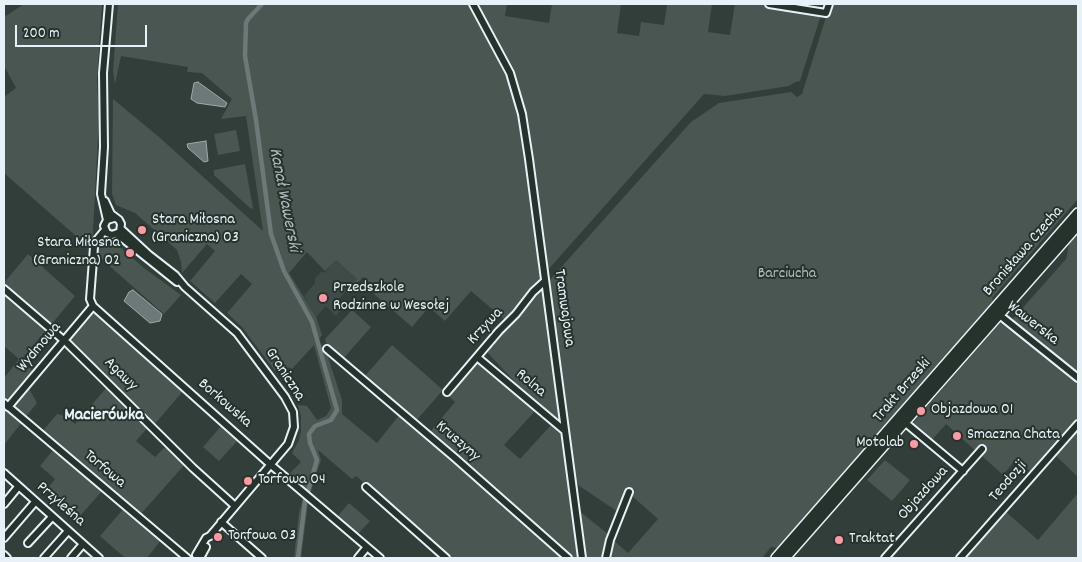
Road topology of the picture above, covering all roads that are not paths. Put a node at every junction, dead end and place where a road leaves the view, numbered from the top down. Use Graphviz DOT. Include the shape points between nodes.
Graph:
graph roads {
  1 [pos="109,4"];
  2 [pos="474,4"];
  3 [pos="769,4"];
  4 [pos="829,4"];
  5 [pos="1078,213"];
  6 [pos="110,219"];
  7 [pos="1078,224"];
  8 [pos="119,231"];
  9 [pos="107,232"];
  10 [pos="545,281"];
  11 [pos="4,289"];
  12 [pos="92,306"];
  13 [pos="996,313"];
  14 [pos="64,340"];
  15 [pos="327,349"];
  16 [pos="477,358"];
  17 [pos="1078,378"];
  18 [pos="447,392"];
  19 [pos="6,405"];
  20 [pos="902,419"];
  21 [pos="1078,424"];
  22 [pos="565,431"];
  23 [pos="982,449"];
  24 [pos="271,465"];
  25 [pos="963,471"];
  26 [pos="4,472"];
  27 [pos="18,487"];
  28 [pos="366,487"];
  29 [pos="629,492"];
  30 [pos="35,502"];
  31 [pos="4,504"];
  32 [pos="235,506"];
  33 [pos="52,516"];
  34 [pos="221,522"];
  35 [pos="68,531"];
  36 [pos="4,538"];
  37 [pos="28,544"];
  38 [pos="84,544"];
  39 [pos="367,547"];
  40 [pos="4,555"];
  41 [pos="199,557"];
  42 [pos="7,558"];
  43 [pos="44,558"];
  44 [pos="71,558"];
  45 [pos="99,558"];
  46 [pos="187,558"];
  47 [pos="262,558"];
  48 [pos="358,558"];
  49 [pos="380,558"];
  50 [pos="446,558"];
  51 [pos="568,558"];
  52 [pos="582,558"];
  53 [pos="606,558"];
  54 [pos="776,558"];
  55 [pos="785,558"];
  56 [pos="885,558"];
  57 [pos="960,558"];
  1 -- 6 [label="street" via="103,73 102,187"];
  2 -- 10 [label="street, Tramwajowa" via="514,87 524,128"];
  3 -- 4 [label="street" via="826,13"];
  5 -- 13 [label="main road, Bronisława Czecha"];
  6 -- 8 [label="street, Graniczna" via="120,222"];
  6 -- 9 [label="street" via="104,223"];
  7 -- 13 [label="main road, Bronisława Czecha"];
  8 -- 9 [label="street"];
  8 -- 24 [label="street, Graniczna" via="173,273 242,338 290,404 294,421 292,435"];
  9 -- 12 [label="street" via="94,251"];
  10 -- 16 [label="street, Krzywa"];
  10 -- 22 [label="street, Tramwajowa"];
  11 -- 14 [label="street, Agawy"];
  12 -- 14 [label="street, Wydmowa"];
  12 -- 24 [label="street, Borkowska"];
  13 -- 17 [label="street, Wawerska"];
  13 -- 20 [label="main road, Trakt Brzeski"];
  14 -- 19 [label="street, Wydmowa"];
  14 -- 32 [label="street, Agawy"];
  15 -- 51 [label="street, Kruszyny"];
  16 -- 18 [label="street, Krzywa"];
  16 -- 22 [label="street, Rolna"];
  19 -- 46 [label="street, Torfowa"];
  20 -- 25 [label="street, Objazdowa"];
  20 -- 54 [label="main road, Trakt Brzeski"];
  20 -- 55 [label="main road, Trakt Brzeski"];
  21 -- 57 [label="street, Teodozji"];
  22 -- 52 [label="street, Tramwajowa"];
  23 -- 25 [label="street, Objazdowa"];
  24 -- 32 [label="street, Graniczna"];
  24 -- 39 [label="street, Borkowska"];
  25 -- 56 [label="street, Objazdowa"];
  26 -- 27 [label="street, Przyleśna"];
  27 -- 30 [label="street, Przyleśna"];
  27 -- 31 [label="street"];
  28 -- 50 [label="street"];
  29 -- 53 [label="street"];
  30 -- 33 [label="street, Przyleśna"];
  30 -- 36 [label="street"];
  32 -- 34 [label="street, Graniczna"];
  33 -- 35 [label="street, Przyleśna"];
  33 -- 37 [label="street"];
  34 -- 41 [label="street, Graniczna" via="204,541"];
  34 -- 47 [label="street"];
  35 -- 38 [label="street, Przyleśna"];
  35 -- 43 [label="street"];
  38 -- 44 [label="street"];
  38 -- 45 [label="street, Przyleśna"];
  39 -- 48 [label="street"];
  39 -- 49 [label="street, Borkowska"];
  40 -- 42 [label="street"];
  41 -- 46 [label="street" via="191,555"];
}
